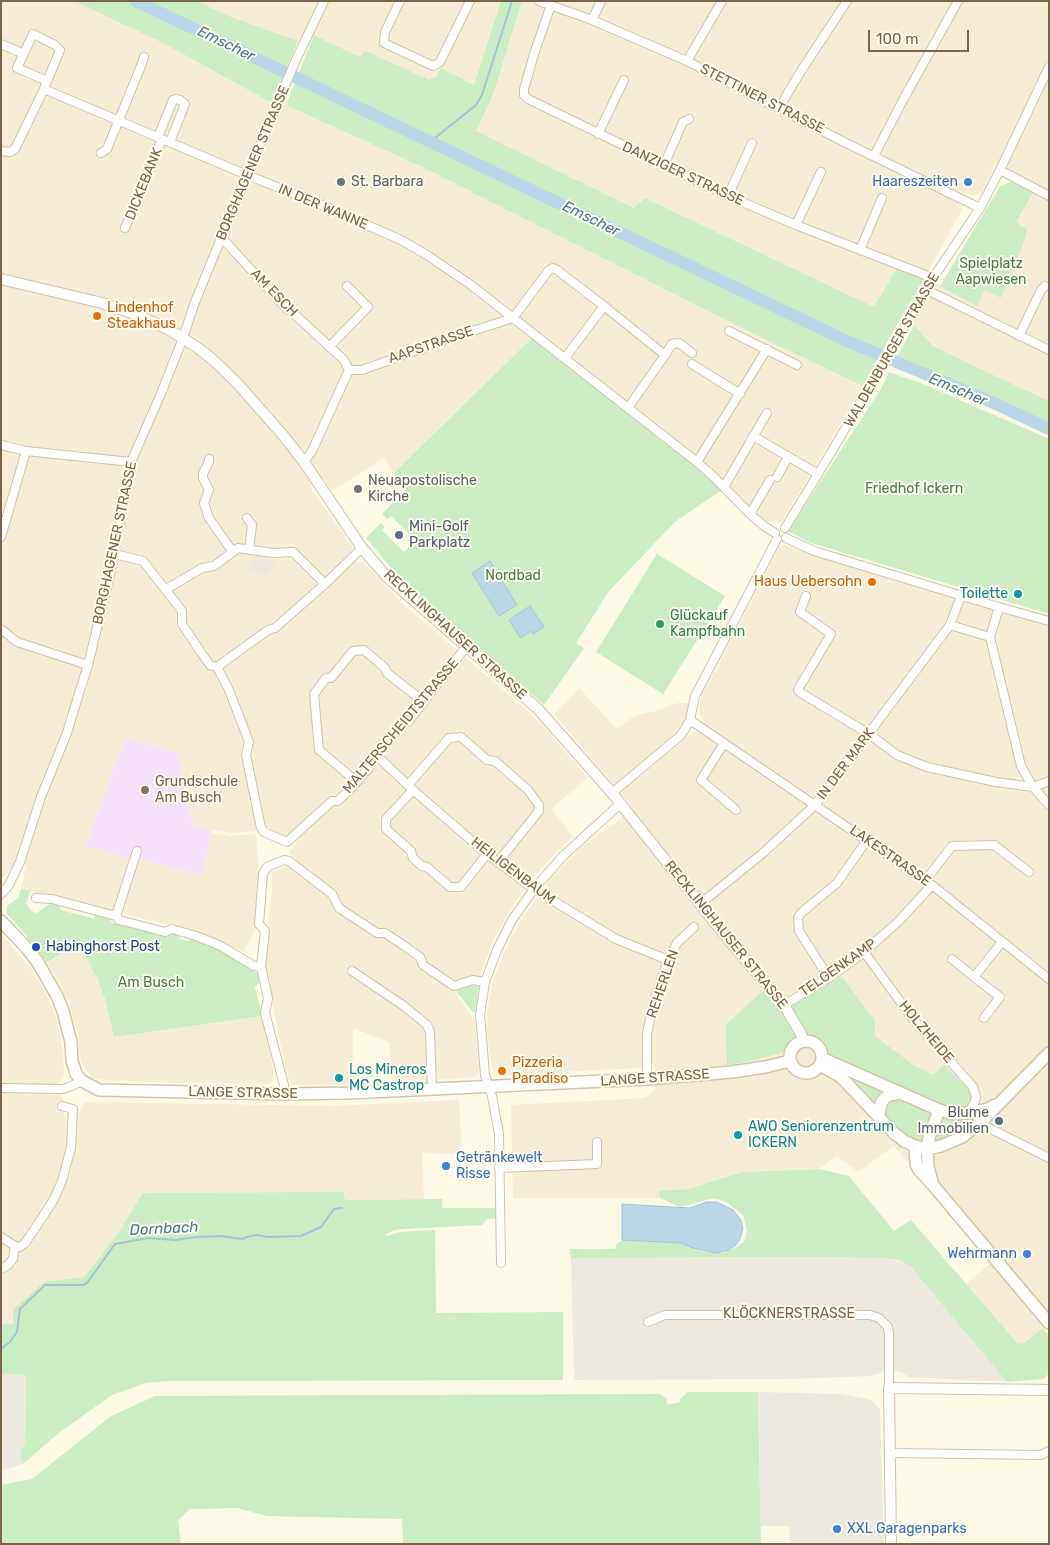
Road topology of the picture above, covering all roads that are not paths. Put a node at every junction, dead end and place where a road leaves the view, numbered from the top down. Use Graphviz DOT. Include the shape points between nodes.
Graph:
graph roads {
  1 [pos="324,1"];
  2 [pos="400,1"];
  3 [pos="470,1"];
  4 [pos="539,1"];
  5 [pos="601,1"];
  6 [pos="722,1"];
  7 [pos="846,1"];
  8 [pos="958,1"];
  9 [pos="551,5"];
  10 [pos="592,20"];
  11 [pos="1,44"];
  12 [pos="24,54"];
  13 [pos="144,57"];
  14 [pos="687,61"];
  15 [pos="1049,67"];
  16 [pos="624,80"];
  17 [pos="45,85"];
  18 [pos="779,108"];
  19 [pos="689,119"];
  20 [pos="118,121"];
  21 [pos="598,134"];
  22 [pos="160,138"];
  23 [pos="170,142"];
  24 [pos="752,143"];
  25 [pos="1,151"];
  26 [pos="101,153"];
  27 [pos="874,156"];
  28 [pos="664,165"];
  29 [pos="1000,170"];
  30 [pos="821,172"];
  31 [pos="247,176"];
  32 [pos="728,196"];
  33 [pos="1049,196"];
  34 [pos="882,198"];
  35 [pos="980,208"];
  36 [pos="796,225"];
  37 [pos="124,228"];
  38 [pos="222,238"];
  39 [pos="860,250"];
  40 [pos="933,278"];
  41 [pos="1,279"];
  42 [pos="347,286"];
  43 [pos="1045,286"];
  44 [pos="927,290"];
  45 [pos="604,306"];
  46 [pos="513,318"];
  47 [pos="729,331"];
  48 [pos="1019,336"];
  49 [pos="183,338"];
  50 [pos="329,347"];
  51 [pos="1048,349"];
  52 [pos="767,350"];
  53 [pos="692,353"];
  54 [pos="665,355"];
  55 [pos="564,358"];
  56 [pos="692,364"];
  57 [pos="797,364"];
  58 [pos="349,370"];
  59 [pos="740,394"];
  60 [pos="628,408"];
  61 [pos="767,413"];
  62 [pos="753,436"];
  63 [pos="1,445"];
  64 [pos="26,451"];
  65 [pos="788,457"];
  66 [pos="208,458"];
  67 [pos="132,462"];
  68 [pos="304,462"];
  69 [pos="697,462"];
  70 [pos="818,474"];
  71 [pos="724,487"];
  72 [pos="750,514"];
  73 [pos="247,518"];
  74 [pos="785,528"];
  75 [pos="776,536"];
  76 [pos="1,537"];
  77 [pos="786,538"];
  78 [pos="362,548"];
  79 [pos="249,550"];
  80 [pos="233,551"];
  81 [pos="115,554"];
  82 [pos="325,584"];
  83 [pos="166,590"];
  84 [pos="806,596"];
  85 [pos="960,596"];
  86 [pos="999,607"];
  87 [pos="1049,621"];
  88 [pos="950,625"];
  89 [pos="1,629"];
  90 [pos="990,637"];
  91 [pos="466,647"];
  92 [pos="88,664"];
  93 [pos="217,667"];
  94 [pos="424,702"];
  95 [pos="690,720"];
  96 [pos="869,734"];
  97 [pos="724,743"];
  98 [pos="376,755"];
  99 [pos="1049,781"];
  100 [pos="357,782"];
  101 [pos="1033,786"];
  102 [pos="410,788"];
  103 [pos="612,793"];
  104 [pos="620,804"];
  105 [pos="815,805"];
  106 [pos="1049,805"];
  107 [pos="736,810"];
  108 [pos="867,840"];
  109 [pos="137,850"];
  110 [pos="487,854"];
  111 [pos="498,862"];
  112 [pos="1029,872"];
  113 [pos="929,883"];
  114 [pos="534,889"];
  115 [pos="1,894"];
  116 [pos="36,898"];
  117 [pos="700,904"];
  118 [pos="116,916"];
  119 [pos="1,921"];
  120 [pos="694,927"];
  121 [pos="1002,942"];
  122 [pos="864,952"];
  123 [pos="952,959"];
  124 [pos="668,960"];
  125 [pos="262,967"];
  126 [pos="352,971"];
  127 [pos="829,978"];
  128 [pos="974,978"];
  129 [pos="1049,979"];
  130 [pos="485,982"];
  131 [pos="784,1005"];
  132 [pos="984,1018"];
  133 [pos="804,1041"];
  134 [pos="1049,1053"];
  135 [pos="790,1061"];
  136 [pos="821,1062"];
  137 [pos="647,1079"];
  138 [pos="82,1081"];
  139 [pos="489,1086"];
  140 [pos="1,1088"];
  141 [pos="432,1089"];
  142 [pos="900,1093"];
  143 [pos="284,1094"];
  144 [pos="1002,1100"];
  145 [pos="62,1106"];
  146 [pos="938,1110"];
  147 [pos="968,1113"];
  148 [pos="879,1117"];
  149 [pos="976,1126"];
  150 [pos="597,1142"];
  151 [pos="915,1146"];
  152 [pos="927,1149"];
  153 [pos="1049,1158"];
  154 [pos="500,1168"];
  155 [pos="932,1184"];
  156 [pos="1,1237"];
  157 [pos="15,1246"];
  158 [pos="501,1263"];
  159 [pos="1,1269"];
  160 [pos="648,1322"];
  161 [pos="1049,1323"];
  162 [pos="890,1388"];
  163 [pos="1049,1390"];
  164 [pos="1049,1451"];
  165 [pos="891,1453"];
  166 [pos="891,1544"];
  1 -- 31 [label="street, BORGHAGENER STRASSE"];
  2 -- 3 [label="street" via="385,32 384,44 433,66 440,62"];
  4 -- 9 [label="street, STETTINER STRASSE"];
  5 -- 10 [label="street"];
  6 -- 14 [label="street"];
  7 -- 18 [label="street"];
  8 -- 27 [label="street"];
  9 -- 10 [label="street, STETTINER STRASSE"];
  9 -- 21 [label="street, DANZIGER STRASSE" via="524,95"];
  10 -- 14 [label="street, STETTINER STRASSE"];
  11 -- 12 [label="street"];
  12 -- 17 [label="street, IN DER WANNE" via="17,68"];
  12 -- 17 [label="street" via="33,34 60,50"];
  13 -- 20 [label="street"];
  14 -- 18 [label="street, STETTINER STRASSE"];
  15 -- 29 [label="street, WALDENBURGER STRASSE"];
  16 -- 21 [label="street"];
  17 -- 20 [label="street, IN DER WANNE"];
  17 -- 25 [label="street" via="15,149"];
  18 -- 27 [label="street, STETTINER STRASSE"];
  19 -- 28 [label="street" via="683,122"];
  20 -- 22 [label="street, IN DER WANNE"];
  20 -- 26 [label="street" via="106,149"];
  21 -- 28 [label="street, DANZIGER STRASSE"];
  22 -- 23 [label="street, IN DER WANNE"];
  22 -- 23 [label="street, DICKEBANK" via="173,100 180,100 185,104"];
  22 -- 37 [label="street, DICKEBANK"];
  23 -- 31 [label="street, IN DER WANNE"];
  24 -- 32 [label="street"];
  27 -- 35 [label="street, STETTINER STRASSE"];
  28 -- 32 [label="street, DANZIGER STRASSE"];
  29 -- 33 [label="street"];
  29 -- 35 [label="street, WALDENBURGER STRASSE"];
  30 -- 36 [label="street"];
  31 -- 38 [label="street, BORGHAGENER STRASSE"];
  31 -- 46 [label="street, IN DER WANNE" via="401,240 471,285"];
  32 -- 36 [label="street, DANZIGER STRASSE"];
  34 -- 39 [label="street"];
  35 -- 40 [label="street, WALDENBURGER STRASSE"];
  36 -- 39 [label="street, DANZIGER STRASSE"];
  38 -- 49 [label="street, BORGHAGENER STRASSE"];
  38 -- 50 [label="street, AM ESCH" via="287,310"];
  39 -- 40 [label="street, DANZIGER STRASSE"];
  40 -- 44 [label="street, WALDENBURGER STRASSE"];
  41 -- 49 [label="street, RECKLINGHAUSER STRASSE" via="119,308"];
  42 -- 50 [label="street" via="368,307"];
  43 -- 48 [label="street"];
  44 -- 48 [label="street"];
  44 -- 70 [label="street, WALDENBURGER STRASSE"];
  45 -- 46 [label="street" via="552,268"];
  45 -- 54 [label="street"];
  45 -- 55 [label="street"];
  46 -- 55 [label="street, IN DER WANNE"];
  46 -- 58 [label="street, AAPSTRASSE" via="362,370"];
  47 -- 52 [label="street"];
  48 -- 51 [label="street"];
  49 -- 67 [label="street, BORGHAGENER STRASSE"];
  49 -- 68 [label="street, RECKLINGHAUSER STRASSE" via="237,383"];
  50 -- 58 [label="street, AM ESCH" via="344,360"];
  52 -- 57 [label="street"];
  52 -- 59 [label="street"];
  53 -- 54 [label="street" via="679,343 672,344"];
  54 -- 60 [label="street"];
  55 -- 60 [label="street, IN DER WANNE"];
  56 -- 59 [label="street"];
  58 -- 68 [label="street"];
  59 -- 69 [label="street"];
  60 -- 69 [label="street, IN DER WANNE"];
  61 -- 62 [label="street"];
  62 -- 65 [label="street"];
  62 -- 71 [label="street"];
  63 -- 64 [label="street"];
  64 -- 67 [label="street"];
  64 -- 76 [label="street"];
  65 -- 70 [label="street"];
  65 -- 72 [label="street"];
  66 -- 80 [label="street" via="203,478 209,490 204,504 209,518"];
  67 -- 81 [label="street, BORGHAGENER STRASSE"];
  68 -- 78 [label="street, RECKLINGHAUSER STRASSE"];
  69 -- 71 [label="street, IN DER WANNE"];
  70 -- 74 [label="street, WALDENBURGER STRASSE"];
  71 -- 72 [label="street, IN DER WANNE"];
  72 -- 75 [label="street, IN DER WANNE"];
  73 -- 79 [label="street" via="252,525"];
  74 -- 75 [label="street" via="777,528"];
  74 -- 77 [label="street" via="788,532"];
  75 -- 77 [label="street" via="781,540"];
  75 -- 95 [label="street" via="695,696"];
  77 -- 85 [label="street" via="814,551"];
  78 -- 82 [label="street"];
  78 -- 91 [label="street, RECKLINGHAUSER STRASSE" via="399,589"];
  79 -- 80 [label="street" via="238,548"];
  79 -- 82 [label="street" via="293,552"];
  80 -- 83 [label="street" via="214,566 202,568"];
  81 -- 83 [label="street" via="143,562"];
  81 -- 92 [label="street, BORGHAGENER STRASSE"];
  82 -- 93 [label="street" via="276,628 268,630"];
  83 -- 93 [label="street" via="182,611 182,624 210,665"];
  84 -- 96 [label="street" via="800,612 832,634 798,690"];
  85 -- 86 [label="street"];
  85 -- 88 [label="street, IN DER MARK"];
  86 -- 87 [label="street"];
  86 -- 90 [label="street"];
  88 -- 90 [label="street"];
  88 -- 96 [label="street, IN DER MARK"];
  89 -- 92 [label="street" via="17,642"];
  90 -- 101 [label="street" via="1021,766"];
  91 -- 94 [label="street, MALTERSCHEIDTSTRASSE"];
  91 -- 103 [label="street, RECKLINGHAUSER STRASSE" via="538,710"];
  92 -- 115 [label="street, BORGHAGENER STRASSE" via="67,733 41,797 20,862"];
  93 -- 100 [label="street, MALTERSCHEIDTSTRASSE" via="250,742 246,754 264,832 287,842 332,800 338,802"];
  94 -- 98 [label="street, MALTERSCHEIDTSTRASSE"];
  94 -- 100 [label="street" via="364,650 353,652 331,678 326,678 314,694 319,750"];
  95 -- 97 [label="street, LAKESTRASSE"];
  95 -- 103 [label="street" via="680,736"];
  96 -- 101 [label="street" via="897,755 927,767 996,782"];
  96 -- 105 [label="street, IN DER MARK"];
  97 -- 105 [label="street, LAKESTRASSE"];
  97 -- 107 [label="street" via="701,780"];
  98 -- 100 [label="street, MALTERSCHEIDTSTRASSE"];
  98 -- 102 [label="street, HEILIGENBAUM"];
  99 -- 101 [label="street"];
  101 -- 106 [label="street"];
  102 -- 110 [label="street, HEILIGENBAUM"];
  102 -- 110 [label="street" via="386,819 386,829 411,851 413,858 422,866 450,887 460,887"];
  102 -- 111 [label="street" via="449,738 461,737 487,760 495,761 540,805 540,811"];
  103 -- 104 [label="street, RECKLINGHAUSER STRASSE"];
  104 -- 114 [label="street" via="562,856"];
  104 -- 117 [label="street, RECKLINGHAUSER STRASSE"];
  105 -- 108 [label="street, LAKESTRASSE"];
  105 -- 117 [label="street, IN DER MARK"];
  108 -- 113 [label="street, LAKESTRASSE"];
  108 -- 127 [label="street" via="837,883 798,918 799,931"];
  109 -- 118 [label="street"];
  110 -- 111 [label="street, HEILIGENBAUM"];
  111 -- 114 [label="street, HEILIGENBAUM"];
  112 -- 113 [label="street, TELGENKAMP" via="994,846 952,846"];
  113 -- 121 [label="street, LAKESTRASSE"];
  113 -- 122 [label="street, TELGENKAMP" via="899,921"];
  114 -- 124 [label="street, HEILIGENBAUM" via="616,939"];
  114 -- 130 [label="street" via="512,920"];
  116 -- 118 [label="street" via="52,899"];
  117 -- 131 [label="street, RECKLINGHAUSER STRASSE"];
  118 -- 125 [label="street" via="119,920 165,932 172,929 199,937 254,966"];
  119 -- 138 [label="main road" via="37,961 57,996 68,1032 73,1065"];
  120 -- 124 [label="street, REHERLEN" via="677,943"];
  121 -- 128 [label="street"];
  121 -- 129 [label="street, LAKESTRASSE"];
  122 -- 127 [label="street, TELGENKAMP"];
  122 -- 147 [label="street, HOLZHEIDE" via="913,1019 973,1087 976,1096"];
  123 -- 128 [label="street"];
  124 -- 137 [label="street, REHERLEN" via="650,1014"];
  125 -- 130 [label="street" via="265,931 260,924 263,874 267,867 286,860 332,894 339,908 377,933 385,933 397,941 420,957 423,965 454,986 473,980"];
  125 -- 143 [label="street" via="268,998 265,1013"];
  126 -- 141 [label="street" via="427,1025"];
  127 -- 131 [label="street, TELGENKAMP"];
  128 -- 132 [label="street" via="1000,997"];
  130 -- 139 [label="street" via="480,1015"];
  131 -- 133 [label="street, RECKLINGHAUSER STRASSE"];
  133 -- 135 [label="main road" via="792,1048"];
  133 -- 136 [label="main road, RECKLINGHAUSER STRASSE" via="816,1045"];
  134 -- 144 [label="main road"];
  135 -- 136 [label="main road" via="804,1074 813,1072"];
  135 -- 137 [label="main road, LANGE STRASSE" via="732,1072"];
  136 -- 142 [label="main road, RECKLINGHAUSER STRASSE"];
  136 -- 148 [label="main road, RECKLINGHAUSER STRASSE" via="842,1077"];
  137 -- 139 [label="main road, LANGE STRASSE"];
  138 -- 140 [label="street" via="62,1088"];
  138 -- 143 [label="main road, LANGE STRASSE" via="105,1090"];
  139 -- 141 [label="main road, LANGE STRASSE"];
  139 -- 154 [label="street" via="499,1134"];
  141 -- 143 [label="main road, LANGE STRASSE"];
  142 -- 146 [label="main road, RECKLINGHAUSER STRASSE"];
  142 -- 148 [label="main road" via="884,1098"];
  144 -- 147 [label="main road"];
  144 -- 149 [label="main road"];
  145 -- 157 [label="street" via="73,1109 71,1148 62,1180 54,1199 25,1243"];
  146 -- 147 [label="main road, RECKLINGHAUSER STRASSE"];
  146 -- 152 [label="main road"];
  148 -- 151 [label="main road, RECKLINGHAUSER STRASSE" via="895,1134"];
  149 -- 152 [label="main road" via="956,1141"];
  149 -- 153 [label="street" via="987,1127"];
  150 -- 154 [label="street" via="598,1164"];
  151 -- 152 [label="main road, RECKLINGHAUSER STRASSE"];
  151 -- 155 [label="main road" via="916,1164"];
  152 -- 155 [label="main road"];
  154 -- 158 [label="street"];
  155 -- 161 [label="main road"];
  156 -- 157 [label="street"];
  157 -- 159 [label="street" via="13,1258"];
  160 -- 162 [label="street, KLÖCKNERSTRASSE" via="665,1315 870,1314 888,1327"];
  162 -- 163 [label="street"];
  162 -- 165 [label="street"];
  164 -- 165 [label="street" via="1041,1455"];
  165 -- 166 [label="street"];
}
